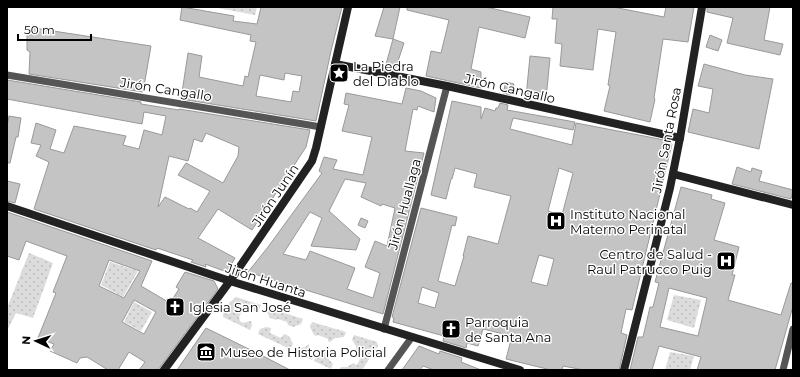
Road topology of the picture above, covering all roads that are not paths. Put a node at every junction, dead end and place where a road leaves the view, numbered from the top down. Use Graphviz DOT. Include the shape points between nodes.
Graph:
graph roads {
  1 [pos="348,7"];
  2 [pos="702,7"];
  3 [pos="335,64"];
  4 [pos="7,75"];
  5 [pos="447,86"];
  6 [pos="321,127"];
  7 [pos="680,138"];
  8 [pos="673,174"];
  9 [pos="793,205"];
  10 [pos="7,206"];
  11 [pos="230,281"];
  12 [pos="384,329"];
  13 [pos="793,329"];
  14 [pos="412,338"];
  15 [pos="164,370"];
  16 [pos="388,370"];
  17 [pos="520,370"];
  18 [pos="624,370"];
  19 [pos="783,370"];
  1 -- 3 [label="street, Jirón Junín"];
  2 -- 7 [label="street, Jirón Santa Rosa"];
  3 -- 5 [label="street, Jirón Cangallo"];
  3 -- 6 [label="street, Jirón Junín"];
  4 -- 6 [label="street, Jirón Cangallo"];
  5 -- 7 [label="street, Jirón Cangallo"];
  5 -- 12 [label="street, Jirón Huallaga"];
  6 -- 11 [label="street, Jirón Junín" via="312,161"];
  7 -- 8 [label="street, Jirón Santa Rosa"];
  8 -- 9 [label="street"];
  8 -- 18 [label="street, Jirón Santa Rosa"];
  10 -- 11 [label="street, Jirón Huanta"];
  11 -- 12 [label="street, Jirón Huanta"];
  11 -- 15 [label="street, Jirón Junín"];
  12 -- 14 [label="street, Jirón Huanta"];
  13 -- 19 [label="street"];
  14 -- 16 [label="street"];
  14 -- 17 [label="street, Jirón Huanta"];
}
